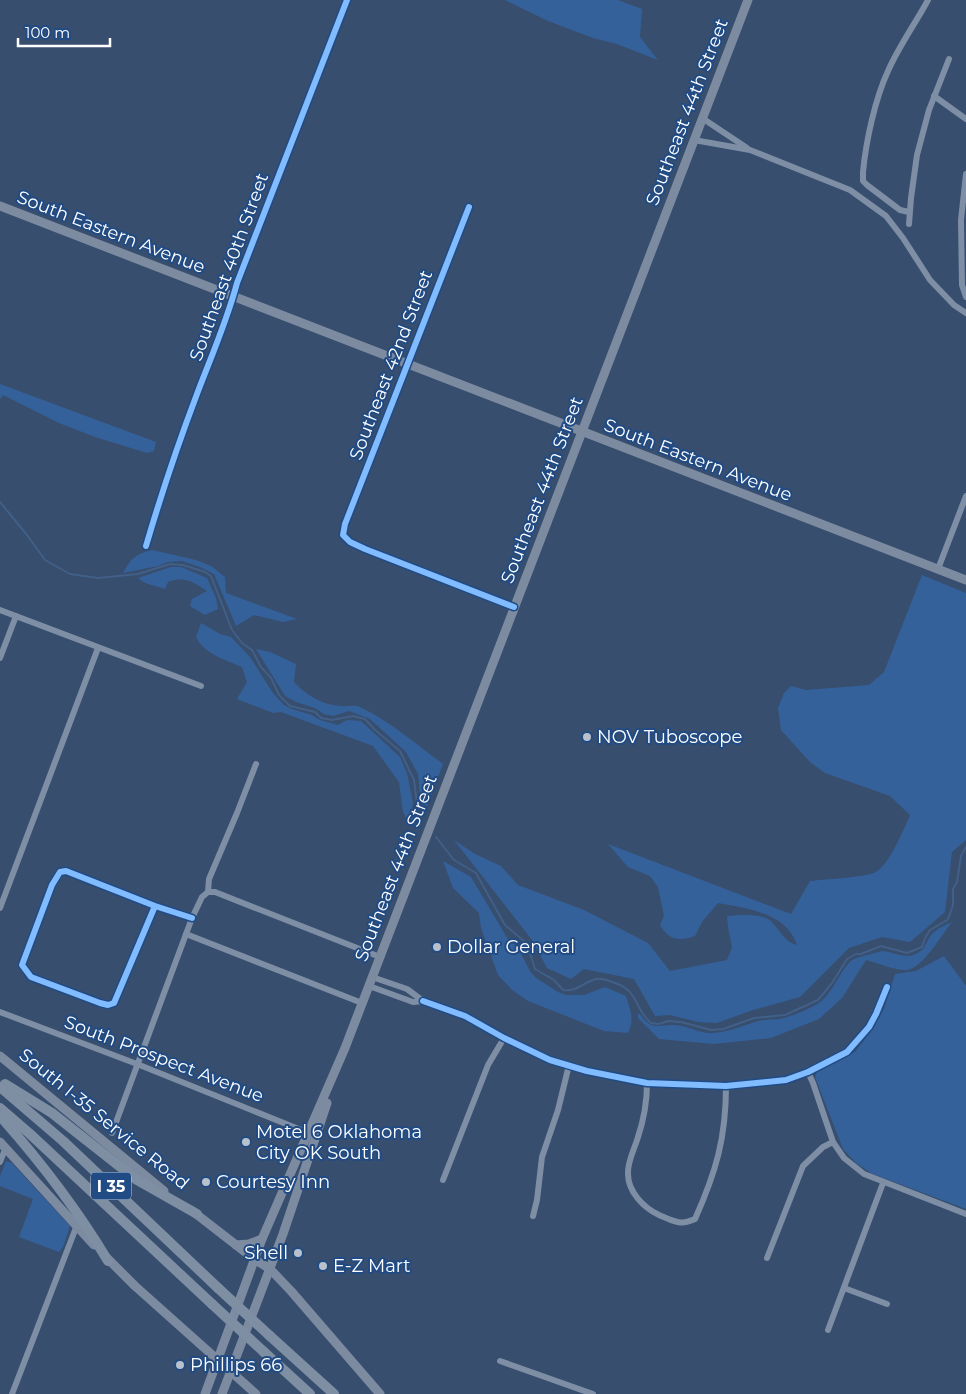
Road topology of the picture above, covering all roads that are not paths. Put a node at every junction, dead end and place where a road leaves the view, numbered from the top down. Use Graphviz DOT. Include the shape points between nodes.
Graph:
graph roads {
  1 [pos="347,0"];
  2 [pos="748,0"];
  3 [pos="928,0"];
  4 [pos="949,58"];
  5 [pos="934,96"];
  6 [pos="702,118"];
  7 [pos="966,119"];
  8 [pos="694,140"];
  9 [pos="750,150"];
  10 [pos="966,174"];
  11 [pos="0,206"];
  12 [pos="469,207"];
  13 [pos="909,212"];
  14 [pos="909,224"];
  15 [pos="233,297"];
  16 [pos="966,297"];
  17 [pos="966,313"];
  18 [pos="408,365"];
  19 [pos="582,433"];
  20 [pos="966,496"];
  21 [pos="146,546"];
  22 [pos="938,569"];
  23 [pos="966,580"];
  24 [pos="514,607"];
  25 [pos="0,610"];
  26 [pos="16,616"];
  27 [pos="98,648"];
  28 [pos="0,658"];
  29 [pos="201,686"];
  30 [pos="256,764"];
  31 [pos="208,892"];
  32 [pos="155,906"];
  33 [pos="0,908"];
  34 [pos="192,918"];
  35 [pos="186,934"];
  36 [pos="380,957"];
  37 [pos="372,977"];
  38 [pos="369,986"];
  39 [pos="887,987"];
  40 [pos="423,1000"];
  41 [pos="362,1003"];
  42 [pos="0,1012"];
  43 [pos="504,1038"];
  44 [pos="0,1056"];
  45 [pos="137,1064"];
  46 [pos="568,1065"];
  47 [pos="808,1072"];
  48 [pos="0,1081"];
  49 [pos="647,1083"];
  50 [pos="726,1086"];
  51 [pos="0,1087"];
  52 [pos="0,1108"];
  53 [pos="0,1116"];
  54 [pos="112,1133"];
  55 [pos="312,1134"];
  56 [pos="833,1142"];
  57 [pos="3,1144"];
  58 [pos="0,1162"];
  59 [pos="443,1180"];
  60 [pos="883,1183"];
  61 [pos="197,1214"];
  62 [pos="966,1214"];
  63 [pos="533,1216"];
  64 [pos="76,1225"];
  65 [pos="262,1239"];
  66 [pos="236,1245"];
  67 [pos="767,1258"];
  68 [pos="254,1259"];
  69 [pos="108,1260"];
  70 [pos="270,1269"];
  71 [pos="844,1288"];
  72 [pos="887,1304"];
  73 [pos="828,1330"];
  74 [pos="216,1360"];
  75 [pos="500,1361"];
  76 [pos="230,1373"];
  77 [pos="247,1387"];
  78 [pos="12,1394"];
  79 [pos="205,1394"];
  80 [pos="223,1394"];
  81 [pos="256,1394"];
  82 [pos="310,1394"];
  83 [pos="334,1394"];
  84 [pos="380,1394"];
  85 [pos="593,1394"];
  1 -- 15 [label="street, Southeast 40th Street"];
  2 -- 6 [label="main road, Southeast 44th Street"];
  3 -- 13 [label="street" via="888,71 877,104 863,172 863,181 867,185 900,210"];
  4 -- 5 [label="street"];
  5 -- 7 [label="street"];
  5 -- 13 [label="street" via="917,154"];
  6 -- 8 [label="main road, Southeast 44th Street"];
  6 -- 9 [label="street"];
  8 -- 9 [label="street"];
  8 -- 19 [label="main road, Southeast 44th Street"];
  9 -- 17 [label="street" via="850,190 886,216 930,280 954,306"];
  10 -- 16 [label="street" via="961,220 962,285"];
  11 -- 15 [label="main road, South Eastern Avenue"];
  12 -- 18 [label="street, Southeast 42nd Street"];
  13 -- 14 [label="street"];
  15 -- 18 [label="main road, South Eastern Avenue"];
  15 -- 21 [label="street, Southeast 40th Street" via="169,469"];
  18 -- 19 [label="main road, South Eastern Avenue"];
  18 -- 24 [label="street, Southeast 42nd Street" via="343,535 364,549"];
  19 -- 22 [label="main road, South Eastern Avenue"];
  19 -- 24 [label="main road, Southeast 44th Street"];
  20 -- 22 [label="street"];
  22 -- 23 [label="main road, South Eastern Avenue"];
  24 -- 36 [label="main road, Southeast 44th Street"];
  25 -- 26 [label="street"];
  26 -- 27 [label="street"];
  26 -- 28 [label="street"];
  27 -- 29 [label="street"];
  27 -- 33 [label="street"];
  30 -- 31 [label="street" via="209,879"];
  31 -- 34 [label="street"];
  31 -- 36 [label="street"];
  32 -- 32 [label="street" via="114,1003 100,1003 31,976 22,965 60,872 66,871"];
  32 -- 34 [label="street"];
  34 -- 35 [label="street"];
  35 -- 41 [label="street"];
  35 -- 45 [label="street"];
  36 -- 37 [label="main road, Southeast 44th Street"];
  37 -- 38 [label="main road, Southeast 44th Street"];
  37 -- 40 [label="street" via="407,990"];
  38 -- 40 [label="street" via="413,1002"];
  38 -- 41 [label="main road, Southeast 44th Street"];
  39 -- 47 [label="street" via="876,1014 860,1039 847,1052"];
  40 -- 43 [label="street" via="465,1016"];
  41 -- 55 [label="main road, Southeast 44th Street"];
  42 -- 45 [label="street, South Prospect Avenue"];
  43 -- 46 [label="street"];
  43 -- 59 [label="street" via="488,1065"];
  44 -- 61 [label="main road, South I-35 Service Road" via="154,1184"];
  45 -- 54 [label="street"];
  45 -- 55 [label="street, South Prospect Avenue"];
  46 -- 49 [label="street"];
  46 -- 63 [label="street" via="558,1110 542,1157"];
  47 -- 50 [label="street" via="786,1080"];
  47 -- 56 [label="street"];
  48 -- 61 [label="highway" via="52,1113 137,1180"];
  49 -- 50 [label="street"];
  49 -- 50 [label="street" via="643,1120 628,1173 631,1187 650,1210 685,1224 695,1219 721,1150"];
  51 -- 83 [label="highway, I 35, bridge" via="63,1141"];
  52 -- 82 [label="highway, I 35, bridge"];
  53 -- 69 [label="highway" via="42,1165"];
  55 -- 65 [label="main road, Southeast 44th Street"];
  55 -- 70 [label="main road, Southeast 44th Street"];
  56 -- 60 [label="street" via="853,1166"];
  56 -- 67 [label="street" via="803,1166"];
  57 -- 58 [label="street"];
  57 -- 64 [label="main road"];
  60 -- 62 [label="street"];
  60 -- 71 [label="street"];
  61 -- 66 [label="main road, South I-35 Service Road"];
  64 -- 69 [label="main road"];
  64 -- 78 [label="street"];
  65 -- 66 [label="main road"];
  65 -- 68 [label="main road, Southeast 44th Street"];
  66 -- 68 [label="main road, South I-35 Service Road"];
  68 -- 70 [label="main road, South I-35 Service Road"];
  68 -- 74 [label="main road, Southeast 44th Street"];
  69 -- 74 [label="main road"];
  70 -- 76 [label="main road, Southeast 44th Street"];
  70 -- 84 [label="main road, South I-35 Service Road"];
  71 -- 72 [label="street"];
  71 -- 73 [label="street"];
  74 -- 76 [label="main road"];
  74 -- 79 [label="main road, Southeast 44th Street"];
  75 -- 85 [label="street"];
  76 -- 77 [label="main road"];
  76 -- 80 [label="main road, Southeast 44th Street"];
  77 -- 80 [label="main road" via="233,1387"];
  77 -- 81 [label="main road"];
}
